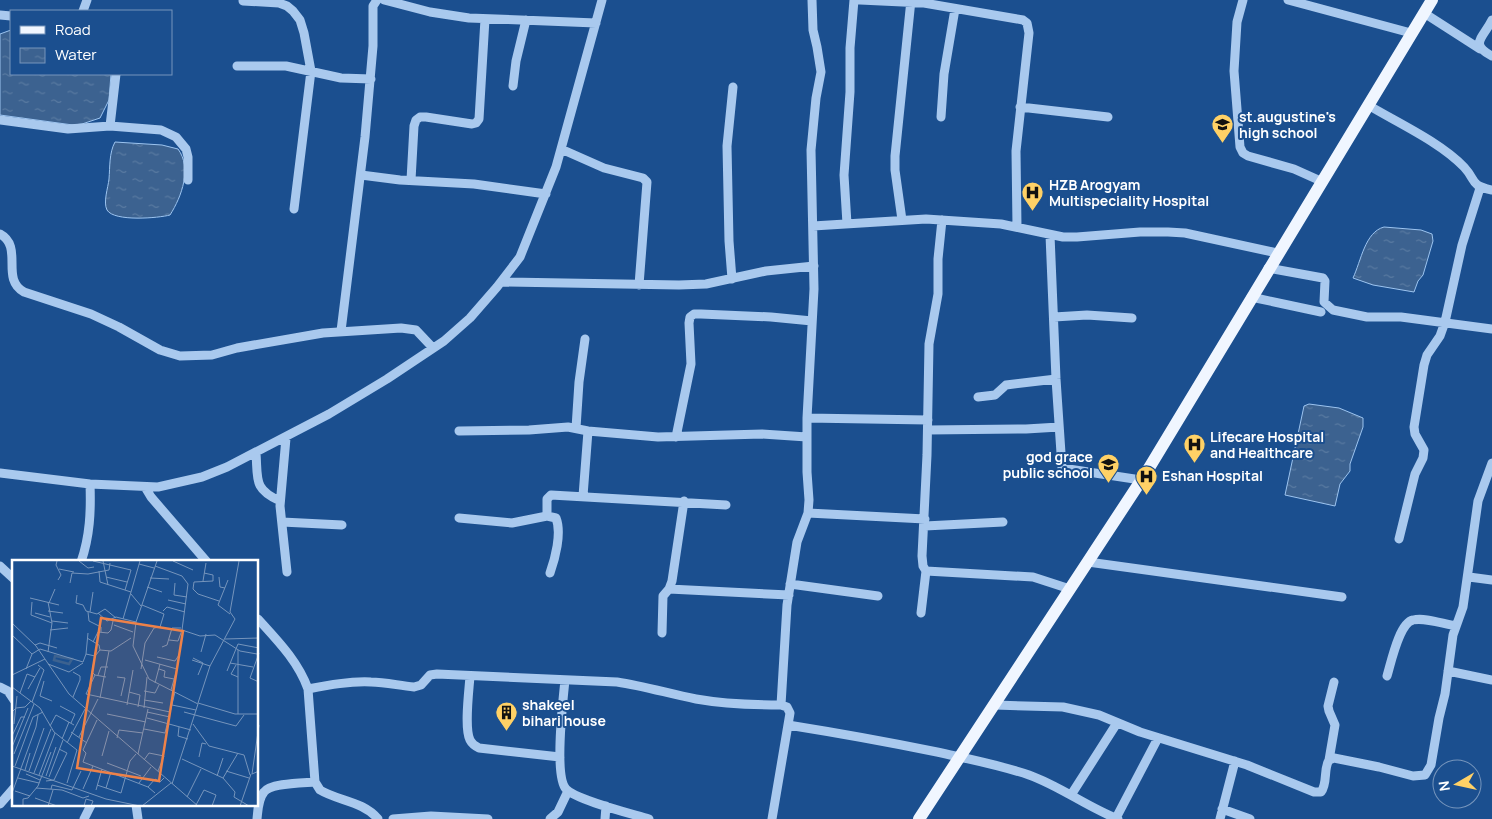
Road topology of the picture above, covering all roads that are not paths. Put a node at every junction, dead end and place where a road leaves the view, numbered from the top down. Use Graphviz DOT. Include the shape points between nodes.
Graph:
graph roads {
  1 [pos="377,0"];
  2 [pos="384,0"];
  3 [pos="602,0"];
  4 [pos="812,0"];
  5 [pos="854,0"];
  6 [pos="860,0"];
  7 [pos="1243,0"];
  8 [pos="1288,0"];
  9 [pos="1432,0"];
  10 [pos="243,1"];
  11 [pos="911,1"];
  12 [pos="955,9"];
  13 [pos="1424,13"];
  14 [pos="485,19"];
  15 [pos="526,20"];
  16 [pos="1492,20"];
  17 [pos="596,23"];
  18 [pos="1411,33"];
  19 [pos="1480,49"];
  20 [pos="1492,56"];
  21 [pos="237,66"];
  22 [pos="311,71"];
  23 [pos="116,75"];
  24 [pos="370,80"];
  25 [pos="514,86"];
  26 [pos="733,87"];
  27 [pos="1368,105"];
  28 [pos="1020,107"];
  29 [pos="941,117"];
  30 [pos="1108,117"];
  31 [pos="0,120"];
  32 [pos="110,126"];
  33 [pos="561,150"];
  34 [pos="361,176"];
  35 [pos="188,180"];
  36 [pos="411,180"];
  37 [pos="1323,182"];
  38 [pos="1480,188"];
  39 [pos="1492,190"];
  40 [pos="546,194"];
  41 [pos="294,209"];
  42 [pos="902,220"];
  43 [pos="942,220"];
  44 [pos="847,224"];
  45 [pos="813,226"];
  46 [pos="1017,226"];
  47 [pos="0,234"];
  48 [pos="1050,235"];
  49 [pos="1277,254"];
  50 [pos="814,266"];
  51 [pos="1268,268"];
  52 [pos="732,279"];
  53 [pos="501,282"];
  54 [pos="639,285"];
  55 [pos="1251,297"];
  56 [pos="1320,312"];
  57 [pos="1054,318"];
  58 [pos="1132,318"];
  59 [pos="812,321"];
  60 [pos="1445,322"];
  61 [pos="1492,328"];
  62 [pos="341,331"];
  63 [pos="585,338"];
  64 [pos="433,348"];
  65 [pos="1056,379"];
  66 [pos="978,397"];
  67 [pos="807,418"];
  68 [pos="928,425"];
  69 [pos="1059,427"];
  70 [pos="576,428"];
  71 [pos="459,431"];
  72 [pos="588,431"];
  73 [pos="807,436"];
  74 [pos="676,437"];
  75 [pos="286,438"];
  76 [pos="256,452"];
  77 [pos="1492,464"];
  78 [pos="0,473"];
  79 [pos="1141,480"];
  80 [pos="1489,480"];
  81 [pos="90,484"];
  82 [pos="145,486"];
  83 [pos="584,496"];
  84 [pos="280,501"];
  85 [pos="684,501"];
  86 [pos="726,505"];
  87 [pos="808,514"];
  88 [pos="547,516"];
  89 [pos="459,518"];
  90 [pos="282,522"];
  91 [pos="925,522"];
  92 [pos="1003,522"];
  93 [pos="342,525"];
  94 [pos="1399,539"];
  95 [pos="82,560"];
  96 [pos="205,560"];
  97 [pos="1088,562"];
  98 [pos="0,566"];
  99 [pos="926,571"];
  100 [pos="287,572"];
  101 [pos="550,573"];
  102 [pos="12,576"];
  103 [pos="1469,577"];
  104 [pos="1492,580"];
  105 [pos="790,584"];
  106 [pos="669,589"];
  107 [pos="1070,589"];
  108 [pos="789,595"];
  109 [pos="878,596"];
  110 [pos="1342,597"];
  111 [pos="922,613"];
  112 [pos="259,619"];
  113 [pos="1456,626"];
  114 [pos="662,633"];
  115 [pos="1448,671"];
  116 [pos="470,676"];
  117 [pos="1388,676"];
  118 [pos="565,680"];
  119 [pos="1492,680"];
  120 [pos="1334,682"];
  121 [pos="0,688"];
  122 [pos="308,689"];
  123 [pos="12,696"];
  124 [pos="781,705"];
  125 [pos="994,705"];
  126 [pos="1117,723"];
  127 [pos="788,725"];
  128 [pos="1158,738"];
  129 [pos="560,757"];
  130 [pos="960,757"];
  131 [pos="1329,760"];
  132 [pos="1235,761"];
  133 [pos="315,782"];
  134 [pos="12,790"];
  135 [pos="568,791"];
  136 [pos="1071,795"];
  137 [pos="259,801"];
  138 [pos="0,804"];
  139 [pos="90,806"];
  140 [pos="136,806"];
  141 [pos="258,806"];
  142 [pos="606,806"];
  143 [pos="1222,809"];
  144 [pos="84,819"];
  145 [pos="138,819"];
  146 [pos="257,819"];
  147 [pos="378,819"];
  148 [pos="393,819"];
  149 [pos="482,819"];
  150 [pos="488,819"];
  151 [pos="550,819"];
  152 [pos="605,819"];
  153 [pos="649,819"];
  154 [pos="772,819"];
  155 [pos="919,819"];
  156 [pos="1117,819"];
  157 [pos="1220,819"];
  158 [pos="1250,819"];
  1 -- 24 [label="street" via="373,6"];
  2 -- 14 [label="street" via="430,12"];
  3 -- 17 [label="street"];
  4 -- 45 [label="street" via="813,30 821,72 812,130"];
  5 -- 44 [label="street" via="844,175"];
  6 -- 11 [label="street"];
  7 -- 37 [label="street" via="1237,22 1234,71 1240,147 1248,156 1294,169"];
  8 -- 18 [label="street"];
  9 -- 13 [label="main road"];
  10 -- 22 [label="street" via="279,4 293,11 304,33"];
  11 -- 12 [label="street"];
  11 -- 42 [label="street" via="895,156"];
  12 -- 28 [label="street" via="1027,23 1029,33"];
  12 -- 29 [label="street" via="944,74"];
  13 -- 18 [label="main road"];
  13 -- 19 [label="street"];
  14 -- 15 [label="street"];
  14 -- 36 [label="street" via="479,119 472,124 426,117 416,120"];
  15 -- 17 [label="street"];
  15 -- 25 [label="street" via="516,61"];
  16 -- 19 [label="street" via="1480,41"];
  17 -- 33 [label="street"];
  18 -- 27 [label="main road"];
  19 -- 20 [label="street"];
  21 -- 22 [label="street" via="286,66"];
  22 -- 24 [label="street"];
  22 -- 41 [label="street"];
  23 -- 32 [label="street"];
  24 -- 34 [label="street"];
  26 -- 52 [label="street" via="728,146"];
  27 -- 37 [label="main road"];
  27 -- 38 [label="street" via="1444,149 1466,168"];
  28 -- 30 [label="street"];
  28 -- 46 [label="street" via="1016,151"];
  31 -- 32 [label="street" via="68,129"];
  32 -- 35 [label="street" via="161,130 176,137 186,149"];
  33 -- 40 [label="street"];
  33 -- 54 [label="street" via="647,182"];
  34 -- 36 [label="street"];
  34 -- 62 [label="street"];
  36 -- 40 [label="street" via="474,184"];
  37 -- 49 [label="main road"];
  38 -- 39 [label="street"];
  38 -- 60 [label="street" via="1462,246"];
  40 -- 53 [label="street" via="520,257"];
  42 -- 43 [label="street"];
  42 -- 44 [label="street"];
  43 -- 46 [label="street"];
  43 -- 68 [label="street" via="938,294 929,344"];
  44 -- 45 [label="street"];
  45 -- 50 [label="street"];
  46 -- 48 [label="street"];
  47 -- 62 [label="street" via="10,243 12,281 16,288 91,314 169,353 212,355"];
  48 -- 49 [label="street" via="1185,233"];
  48 -- 57 [label="street"];
  49 -- 51 [label="main road"];
  50 -- 52 [label="street" via="766,271"];
  50 -- 59 [label="street"];
  51 -- 55 [label="main road"];
  51 -- 60 [label="street" via="1323,278 1324,302 1333,310 1367,317"];
  52 -- 54 [label="street" via="680,286"];
  53 -- 54 [label="street"];
  53 -- 64 [label="street" via="470,318"];
  55 -- 56 [label="street"];
  55 -- 79 [label="main road"];
  57 -- 58 [label="street" via="1087,315"];
  57 -- 65 [label="street"];
  59 -- 67 [label="street"];
  59 -- 74 [label="street" via="701,314 690,317 691,364"];
  60 -- 61 [label="street"];
  60 -- 94 [label="street" via="1424,365 1414,427 1424,450 1423,458 1415,474"];
  62 -- 64 [label="street" via="408,328 416,330"];
  63 -- 70 [label="street"];
  64 -- 75 [label="street" via="338,410"];
  65 -- 66 [label="street" via="1006,385 992,397"];
  65 -- 69 [label="street"];
  67 -- 68 [label="street"];
  67 -- 73 [label="street"];
  68 -- 69 [label="street" via="1026,429"];
  68 -- 91 [label="street"];
  69 -- 79 [label="street" via="1062,468"];
  70 -- 71 [label="street"];
  70 -- 72 [label="street"];
  72 -- 74 [label="street"];
  72 -- 83 [label="street"];
  73 -- 74 [label="street"];
  73 -- 87 [label="street"];
  75 -- 76 [label="street"];
  75 -- 84 [label="street"];
  76 -- 82 [label="street" via="202,477 170,485"];
  76 -- 84 [label="street" via="258,483 262,491"];
  77 -- 80 [label="street"];
  78 -- 81 [label="street"];
  79 -- 97 [label="main road"];
  80 -- 103 [label="street" via="1478,501"];
  81 -- 82 [label="street"];
  81 -- 95 [label="street" via="89,536"];
  82 -- 96 [label="street"];
  83 -- 85 [label="street"];
  83 -- 88 [label="street" via="549,496"];
  84 -- 90 [label="street"];
  85 -- 86 [label="street"];
  85 -- 106 [label="street"];
  87 -- 91 [label="street"];
  87 -- 105 [label="street" via="797,542"];
  88 -- 89 [label="street" via="512,523"];
  88 -- 101 [label="street" via="556,518 558,523 556,552"];
  90 -- 93 [label="street"];
  90 -- 100 [label="street"];
  91 -- 92 [label="street"];
  91 -- 99 [label="street" via="922,561"];
  97 -- 107 [label="main road"];
  97 -- 110 [label="street"];
  98 -- 102 [label="street"];
  99 -- 107 [label="street" via="1033,577"];
  99 -- 111 [label="street"];
  103 -- 104 [label="street"];
  103 -- 113 [label="street"];
  105 -- 108 [label="street"];
  105 -- 109 [label="street"];
  106 -- 108 [label="street"];
  106 -- 114 [label="street" via="663,596"];
  107 -- 125 [label="main road"];
  108 -- 124 [label="street"];
  112 -- 122 [label="street" via="288,653"];
  113 -- 115 [label="street"];
  113 -- 117 [label="street" via="1420,620 1406,623"];
  115 -- 119 [label="street"];
  115 -- 131 [label="street" via="1431,765 1425,775 1413,776 1334,758"];
  116 -- 118 [label="street"];
  116 -- 122 [label="street" via="430,675 421,685 414,687 360,682"];
  116 -- 129 [label="street" via="468,722 469,739 473,745"];
  118 -- 124 [label="street" via="617,682 719,702"];
  118 -- 129 [label="street"];
  120 -- 131 [label="street" via="1328,706 1335,725"];
  121 -- 123 [label="street"];
  122 -- 133 [label="street"];
  124 -- 127 [label="street" via="789,709"];
  125 -- 126 [label="street" via="1063,707 1099,715"];
  125 -- 130 [label="main road"];
  126 -- 128 [label="street"];
  126 -- 136 [label="street"];
  127 -- 130 [label="street"];
  127 -- 154 [label="street"];
  128 -- 132 [label="street"];
  128 -- 156 [label="street"];
  129 -- 135 [label="street" via="563,785"];
  130 -- 136 [label="street" via="1032,776"];
  130 -- 155 [label="main road"];
  131 -- 132 [label="street" via="1321,792"];
  132 -- 143 [label="street"];
  133 -- 137 [label="street" via="266,789"];
  133 -- 147 [label="street" via="320,790 364,808"];
  134 -- 138 [label="street"];
  135 -- 142 [label="street"];
  135 -- 151 [label="street" via="558,812"];
  136 -- 156 [label="street"];
  139 -- 144 [label="street"];
  140 -- 145 [label="street"];
  141 -- 146 [label="street"];
  142 -- 152 [label="street"];
  142 -- 153 [label="street"];
  143 -- 157 [label="street"];
  143 -- 158 [label="street"];
  148 -- 149 [label="street" via="431,816"];
  149 -- 150 [label="street"];
}
